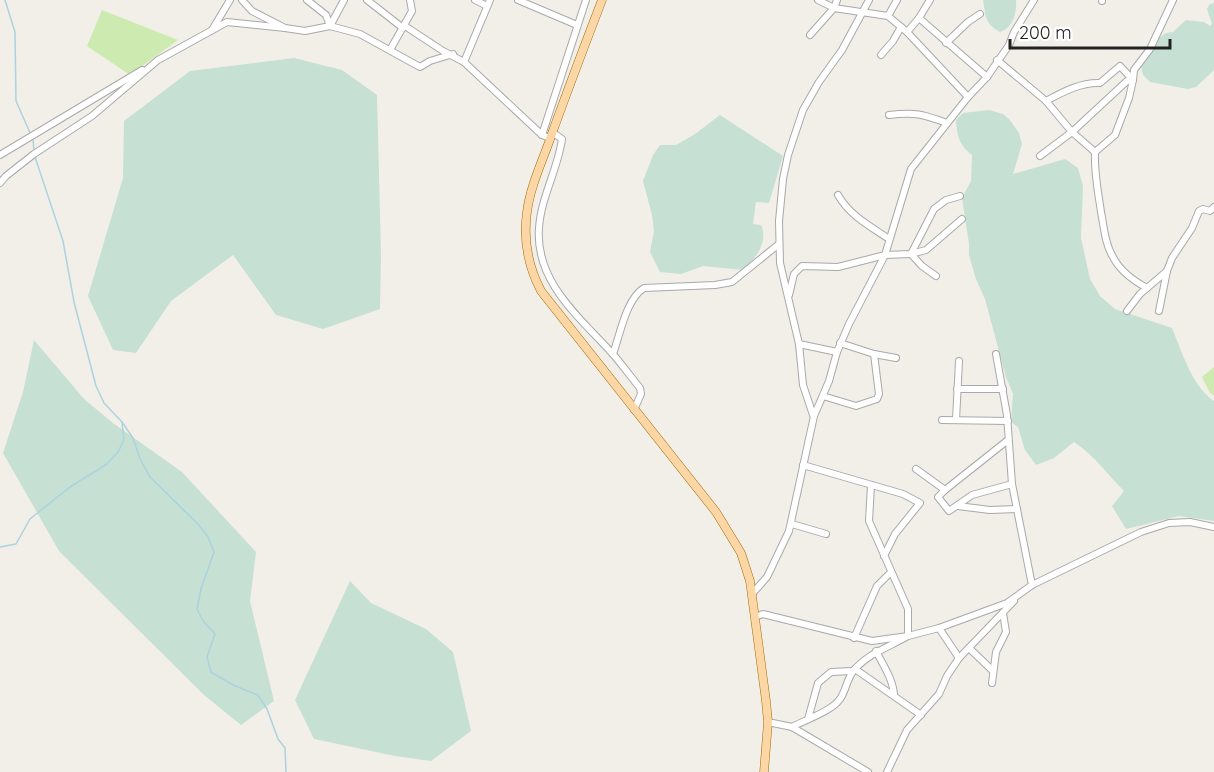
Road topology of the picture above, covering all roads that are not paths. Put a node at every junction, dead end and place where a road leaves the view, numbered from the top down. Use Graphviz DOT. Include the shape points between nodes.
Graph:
graph roads {
  1 [pos="230,0"];
  2 [pos="242,0"];
  3 [pos="307,0"];
  4 [pos="344,0"];
  5 [pos="367,0"];
  6 [pos="410,0"];
  7 [pos="476,0"];
  8 [pos="518,0"];
  9 [pos="586,0"];
  10 [pos="602,0"];
  11 [pos="818,0"];
  12 [pos="837,0"];
  13 [pos="869,0"];
  14 [pos="897,0"];
  15 [pos="930,0"];
  16 [pos="1034,0"];
  17 [pos="1173,0"];
  18 [pos="488,3"];
  19 [pos="834,8"];
  20 [pos="863,12"];
  21 [pos="980,14"];
  22 [pos="888,16"];
  23 [pos="919,18"];
  24 [pos="577,25"];
  25 [pos="330,26"];
  26 [pos="404,27"];
  27 [pos="901,27"];
  28 [pos="285,28"];
  29 [pos="212,30"];
  30 [pos="907,32"];
  31 [pos="810,36"];
  32 [pos="946,43"];
  33 [pos="390,50"];
  34 [pos="453,54"];
  35 [pos="881,55"];
  36 [pos="158,60"];
  37 [pos="997,60"];
  38 [pos="464,62"];
  39 [pos="987,77"];
  40 [pos="1133,80"];
  41 [pos="968,97"];
  42 [pos="1046,101"];
  43 [pos="889,115"];
  44 [pos="947,123"];
  45 [pos="1072,132"];
  46 [pos="548,135"];
  47 [pos="1095,152"];
  48 [pos="0,155"];
  49 [pos="1040,156"];
  50 [pos="0,183"];
  51 [pos="838,195"];
  52 [pos="960,196"];
  53 [pos="1214,207"];
  54 [pos="962,219"];
  55 [pos="889,239"];
  56 [pos="779,244"];
  57 [pos="911,254"];
  58 [pos="885,255"];
  59 [pos="1167,271"];
  60 [pos="936,276"];
  61 [pos="1148,288"];
  62 [pos="788,298"];
  63 [pos="1159,310"];
  64 [pos="1127,311"];
  65 [pos="840,343"];
  66 [pos="799,344"];
  67 [pos="837,352"];
  68 [pos="613,354"];
  69 [pos="874,354"];
  70 [pos="996,354"];
  71 [pos="897,358"];
  72 [pos="959,361"];
  73 [pos="957,389"];
  74 [pos="1003,389"];
  75 [pos="823,396"];
  76 [pos="634,410"];
  77 [pos="814,416"];
  78 [pos="942,420"];
  79 [pos="956,420"];
  80 [pos="1008,421"];
  81 [pos="1008,440"];
  82 [pos="803,465"];
  83 [pos="916,469"];
  84 [pos="1012,484"];
  85 [pos="871,485"];
  86 [pos="945,490"];
  87 [pos="958,506"];
  88 [pos="1017,509"];
  89 [pos="792,524"];
  90 [pos="1214,527"];
  91 [pos="826,534"];
  92 [pos="884,556"];
  93 [pos="891,572"];
  94 [pos="1029,587"];
  95 [pos="752,594"];
  96 [pos="1003,613"];
  97 [pos="755,617"];
  98 [pos="939,628"];
  99 [pos="908,636"];
  100 [pos="854,638"];
  101 [pos="969,648"];
  102 [pos="876,651"];
  103 [pos="959,658"];
  104 [pos="853,670"];
  105 [pos="993,671"];
  106 [pos="992,683"];
  107 [pos="894,694"];
  108 [pos="921,715"];
  109 [pos="808,718"];
  110 [pos="768,722"];
  111 [pos="792,727"];
  112 [pos="764,772"];
  113 [pos="868,772"];
  114 [pos="887,772"];
  1 -- 29 [label="street"];
  2 -- 28 [label="street" via="252,11"];
  3 -- 25 [label="street" via="326,15"];
  4 -- 25 [label="street"];
  5 -- 26 [label="street"];
  6 -- 26 [label="street" via="412,11"];
  7 -- 18 [label="street"];
  8 -- 24 [label="street"];
  9 -- 24 [label="street"];
  10 -- 46 [label="main road"];
  11 -- 19 [label="street"];
  12 -- 19 [label="street"];
  13 -- 20 [label="street"];
  14 -- 22 [label="street"];
  15 -- 23 [label="street"];
  16 -- 37 [label="street"];
  17 -- 40 [label="street" via="1150,49 1134,70"];
  18 -- 38 [label="street"];
  19 -- 20 [label="street"];
  19 -- 31 [label="street"];
  20 -- 22 [label="street"];
  20 -- 56 [label="street" via="803,110 783,180"];
  21 -- 32 [label="street"];
  22 -- 27 [label="street"];
  23 -- 30 [label="street"];
  23 -- 32 [label="street"];
  24 -- 46 [label="street"];
  25 -- 28 [label="street" via="305,31"];
  25 -- 33 [label="street" via="360,34"];
  26 -- 33 [label="street"];
  26 -- 34 [label="street"];
  27 -- 30 [label="street"];
  27 -- 35 [label="street"];
  28 -- 29 [label="street" via="227,22"];
  29 -- 36 [label="street"];
  30 -- 41 [label="street"];
  32 -- 39 [label="street"];
  33 -- 34 [label="street" via="420,67"];
  34 -- 38 [label="street"];
  36 -- 48 [label="street"];
  36 -- 50 [label="street" via="92,116 34,154"];
  37 -- 39 [label="street"];
  37 -- 42 [label="street"];
  38 -- 46 [label="street"];
  39 -- 41 [label="street"];
  40 -- 42 [label="street" via="1119,66 1100,83 1090,83"];
  40 -- 45 [label="street" via="1127,81"];
  40 -- 47 [label="street" via="1115,135"];
  41 -- 44 [label="street"];
  42 -- 45 [label="street"];
  43 -- 44 [label="street" via="912,112"];
  44 -- 55 [label="street" via="911,169"];
  45 -- 47 [label="street"];
  45 -- 49 [label="street"];
  46 -- 68 [label="street" via="562,139 539,228 540,256 550,281"];
  46 -- 76 [label="main road" via="527,212 526,243 532,274 558,314"];
  47 -- 61 [label="street" via="1095,187 1113,257 1136,282"];
  51 -- 55 [label="street" via="853,215"];
  52 -- 57 [label="street" via="934,208"];
  53 -- 59 [label="street" via="1199,211"];
  54 -- 57 [label="street" via="926,250"];
  55 -- 58 [label="street"];
  56 -- 62 [label="street"];
  56 -- 68 [label="street" via="732,282 644,288 636,293"];
  57 -- 58 [label="street"];
  57 -- 60 [label="street"];
  58 -- 62 [label="street" via="838,267 802,266 794,274"];
  58 -- 65 [label="street"];
  59 -- 61 [label="street"];
  59 -- 63 [label="street"];
  61 -- 64 [label="street"];
  62 -- 66 [label="street"];
  65 -- 67 [label="street"];
  65 -- 69 [label="street"];
  66 -- 67 [label="street"];
  66 -- 77 [label="street" via="803,385"];
  67 -- 75 [label="street"];
  68 -- 76 [label="street" via="640,388"];
  69 -- 71 [label="street"];
  69 -- 75 [label="street" via="877,399 856,406"];
  70 -- 74 [label="street"];
  72 -- 73 [label="street"];
  73 -- 74 [label="street"];
  73 -- 79 [label="street"];
  74 -- 80 [label="street"];
  75 -- 77 [label="street"];
  76 -- 95 [label="main road" via="723,522 743,559"];
  77 -- 82 [label="street"];
  78 -- 79 [label="street"];
  79 -- 80 [label="street"];
  80 -- 81 [label="street"];
  81 -- 84 [label="street"];
  81 -- 86 [label="street"];
  82 -- 85 [label="street"];
  82 -- 89 [label="street"];
  83 -- 86 [label="street"];
  84 -- 87 [label="street" via="972,495"];
  84 -- 88 [label="street"];
  85 -- 92 [label="street" via="869,521"];
  85 -- 92 [label="street" via="920,503 895,534"];
  86 -- 87 [label="street" via="938,497 948,510"];
  87 -- 88 [label="street"];
  88 -- 94 [label="street"];
  89 -- 91 [label="street"];
  89 -- 95 [label="street" via="767,577"];
  90 -- 94 [label="street" via="1169,523 1141,532"];
  92 -- 93 [label="street"];
  93 -- 99 [label="street" via="908,609"];
  93 -- 100 [label="street" via="878,586"];
  94 -- 96 [label="street"];
  94 -- 98 [label="street" via="1007,603"];
  95 -- 97 [label="main road"];
  96 -- 101 [label="street"];
  96 -- 105 [label="street" via="1006,632 996,652"];
  97 -- 100 [label="street" via="763,614"];
  97 -- 110 [label="main road"];
  98 -- 99 [label="street"];
  98 -- 103 [label="street"];
  99 -- 100 [label="street" via="872,641"];
  99 -- 102 [label="street"];
  101 -- 103 [label="street"];
  101 -- 105 [label="street"];
  102 -- 104 [label="street"];
  102 -- 107 [label="street" via="889,674"];
  103 -- 108 [label="street" via="939,694"];
  104 -- 107 [label="street"];
  104 -- 109 [label="street" via="835,705"];
  104 -- 109 [label="street" via="831,672 818,683"];
  105 -- 106 [label="street"];
  107 -- 108 [label="street"];
  108 -- 114 [label="street" via="907,730"];
  109 -- 111 [label="street"];
  110 -- 111 [label="street"];
  110 -- 112 [label="main road"];
  111 -- 113 [label="street"];
}
